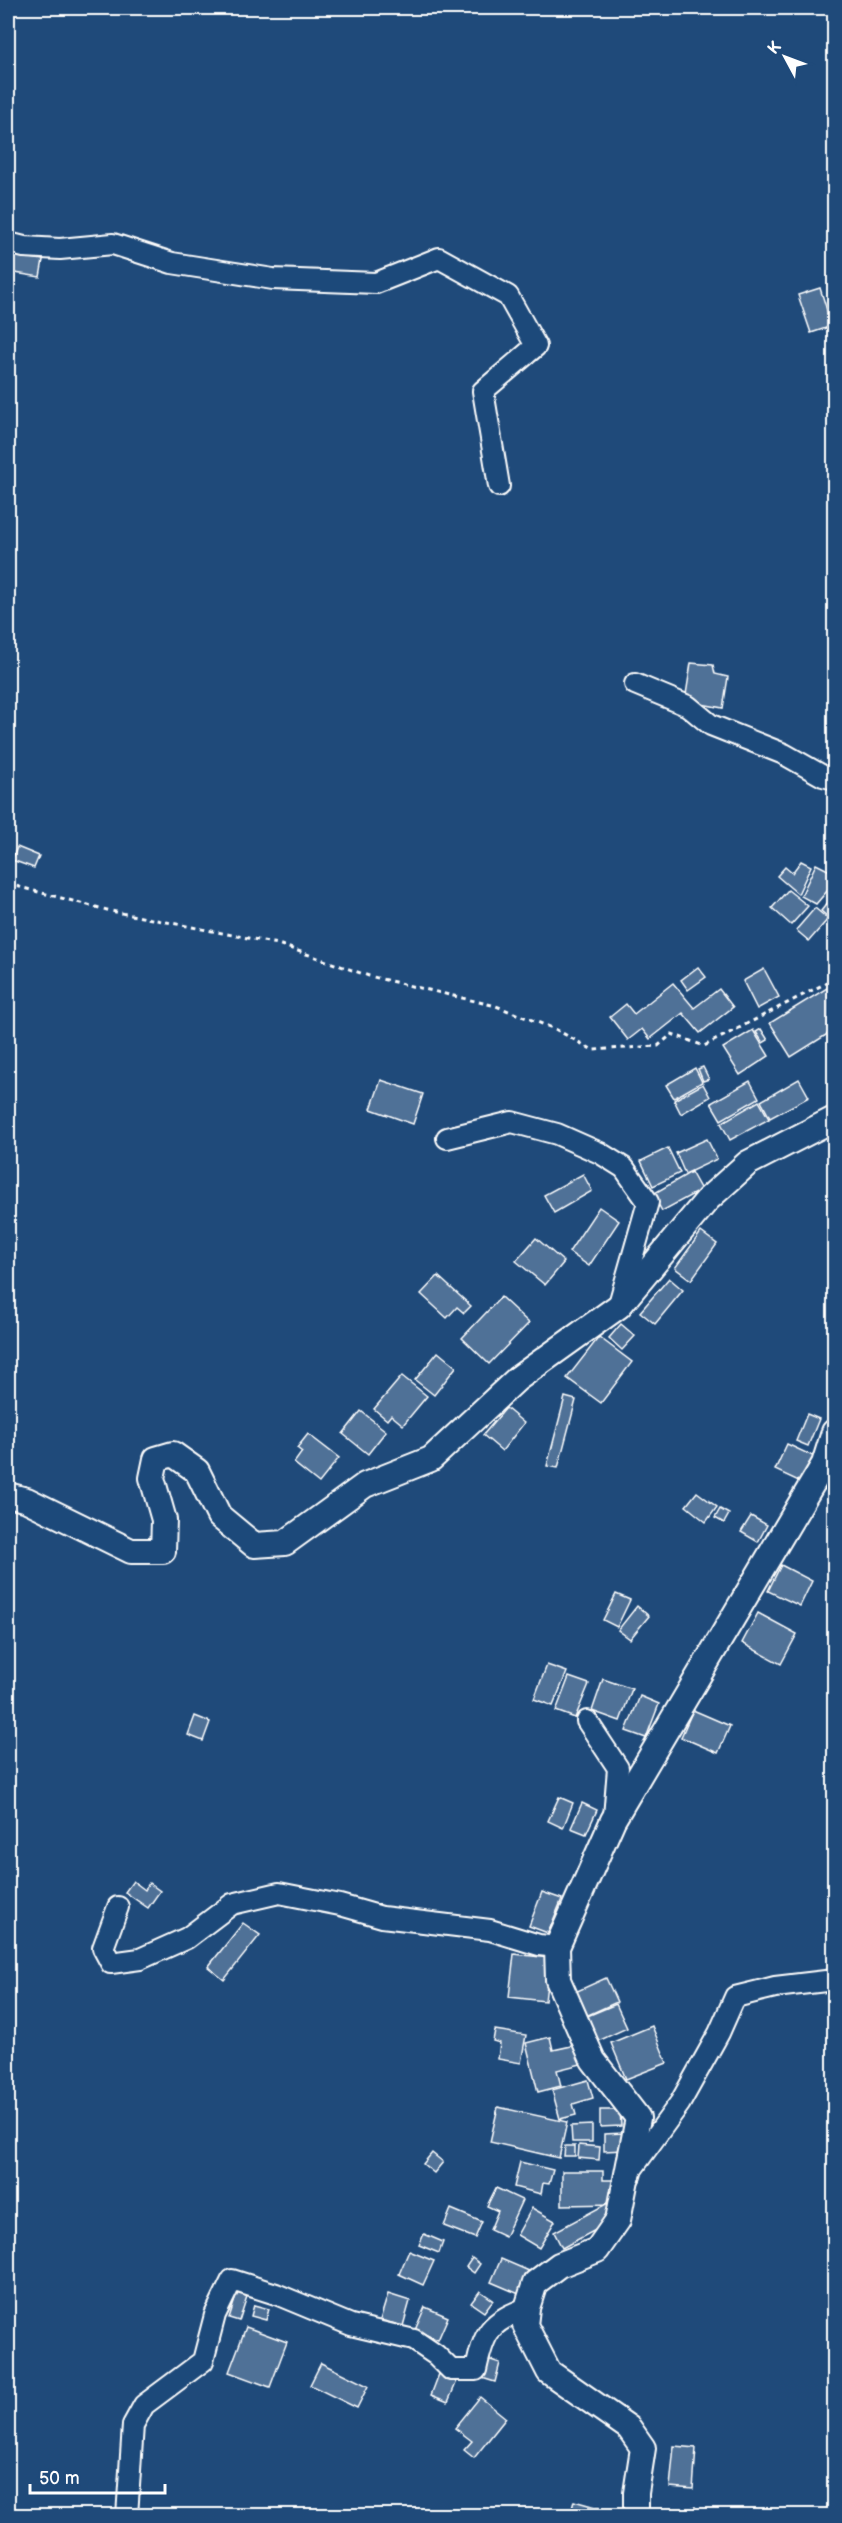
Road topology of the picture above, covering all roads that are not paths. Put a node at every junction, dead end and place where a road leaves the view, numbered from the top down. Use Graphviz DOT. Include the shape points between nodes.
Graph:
graph roads {
  1 [pos="8,243"];
  2 [pos="499,486"];
  3 [pos="634,684"];
  4 [pos="834,779"];
  5 [pos="834,1119"];
  6 [pos="447,1138"];
  7 [pos="619,1306"];
  8 [pos="834,1432"];
  9 [pos="8,1495"];
  10 [pos="587,1720"];
  11 [pos="613,1820"];
  12 [pos="118,1906"];
  13 [pos="556,1947"];
  14 [pos="834,1980"];
  15 [pos="627,2184"];
  16 [pos="527,2307"];
  17 [pos="127,2516"];
  18 [pos="636,2516"];
  1 -- 2 [label="street" via="60,249 113,244 172,263 273,279 375,283 439,258 508,296 536,346 483,391"];
  3 -- 4 [label="street" via="688,706 711,725"];
  5 -- 7 [label="street" via="748,1163 708,1199"];
  6 -- 7 [label="street" via="512,1122 558,1134 624,1168 648,1202"];
  7 -- 9 [label="street" via="517,1379 431,1459 365,1485 285,1543 254,1545 219,1516 197,1471 173,1454 156,1459 152,1478 164,1520 163,1551 131,1551 27,1500"];
  8 -- 11 [label="street" via="824,1464"];
  10 -- 11 [label="street" via="618,1768"];
  11 -- 13 [label="street"];
  12 -- 13 [label="street" via="103,1948 111,1963 140,1959 187,1938 232,1904 279,1893 382,1917 490,1930 538,1946"];
  13 -- 15 [label="street" via="558,1980 593,2060 638,2118"];
  14 -- 15 [label="street" via="775,1987 735,1997 680,2103 632,2169"];
  15 -- 16 [label="street" via="618,2220 597,2250 559,2265 535,2283"];
  16 -- 17 [label="street" via="504,2316 482,2338 476,2370 451,2370 414,2340 351,2325 232,2280 215,2315 203,2361 144,2405 134,2425"];
  16 -- 18 [label="street" via="525,2325 549,2372 629,2428 643,2448"];
}
